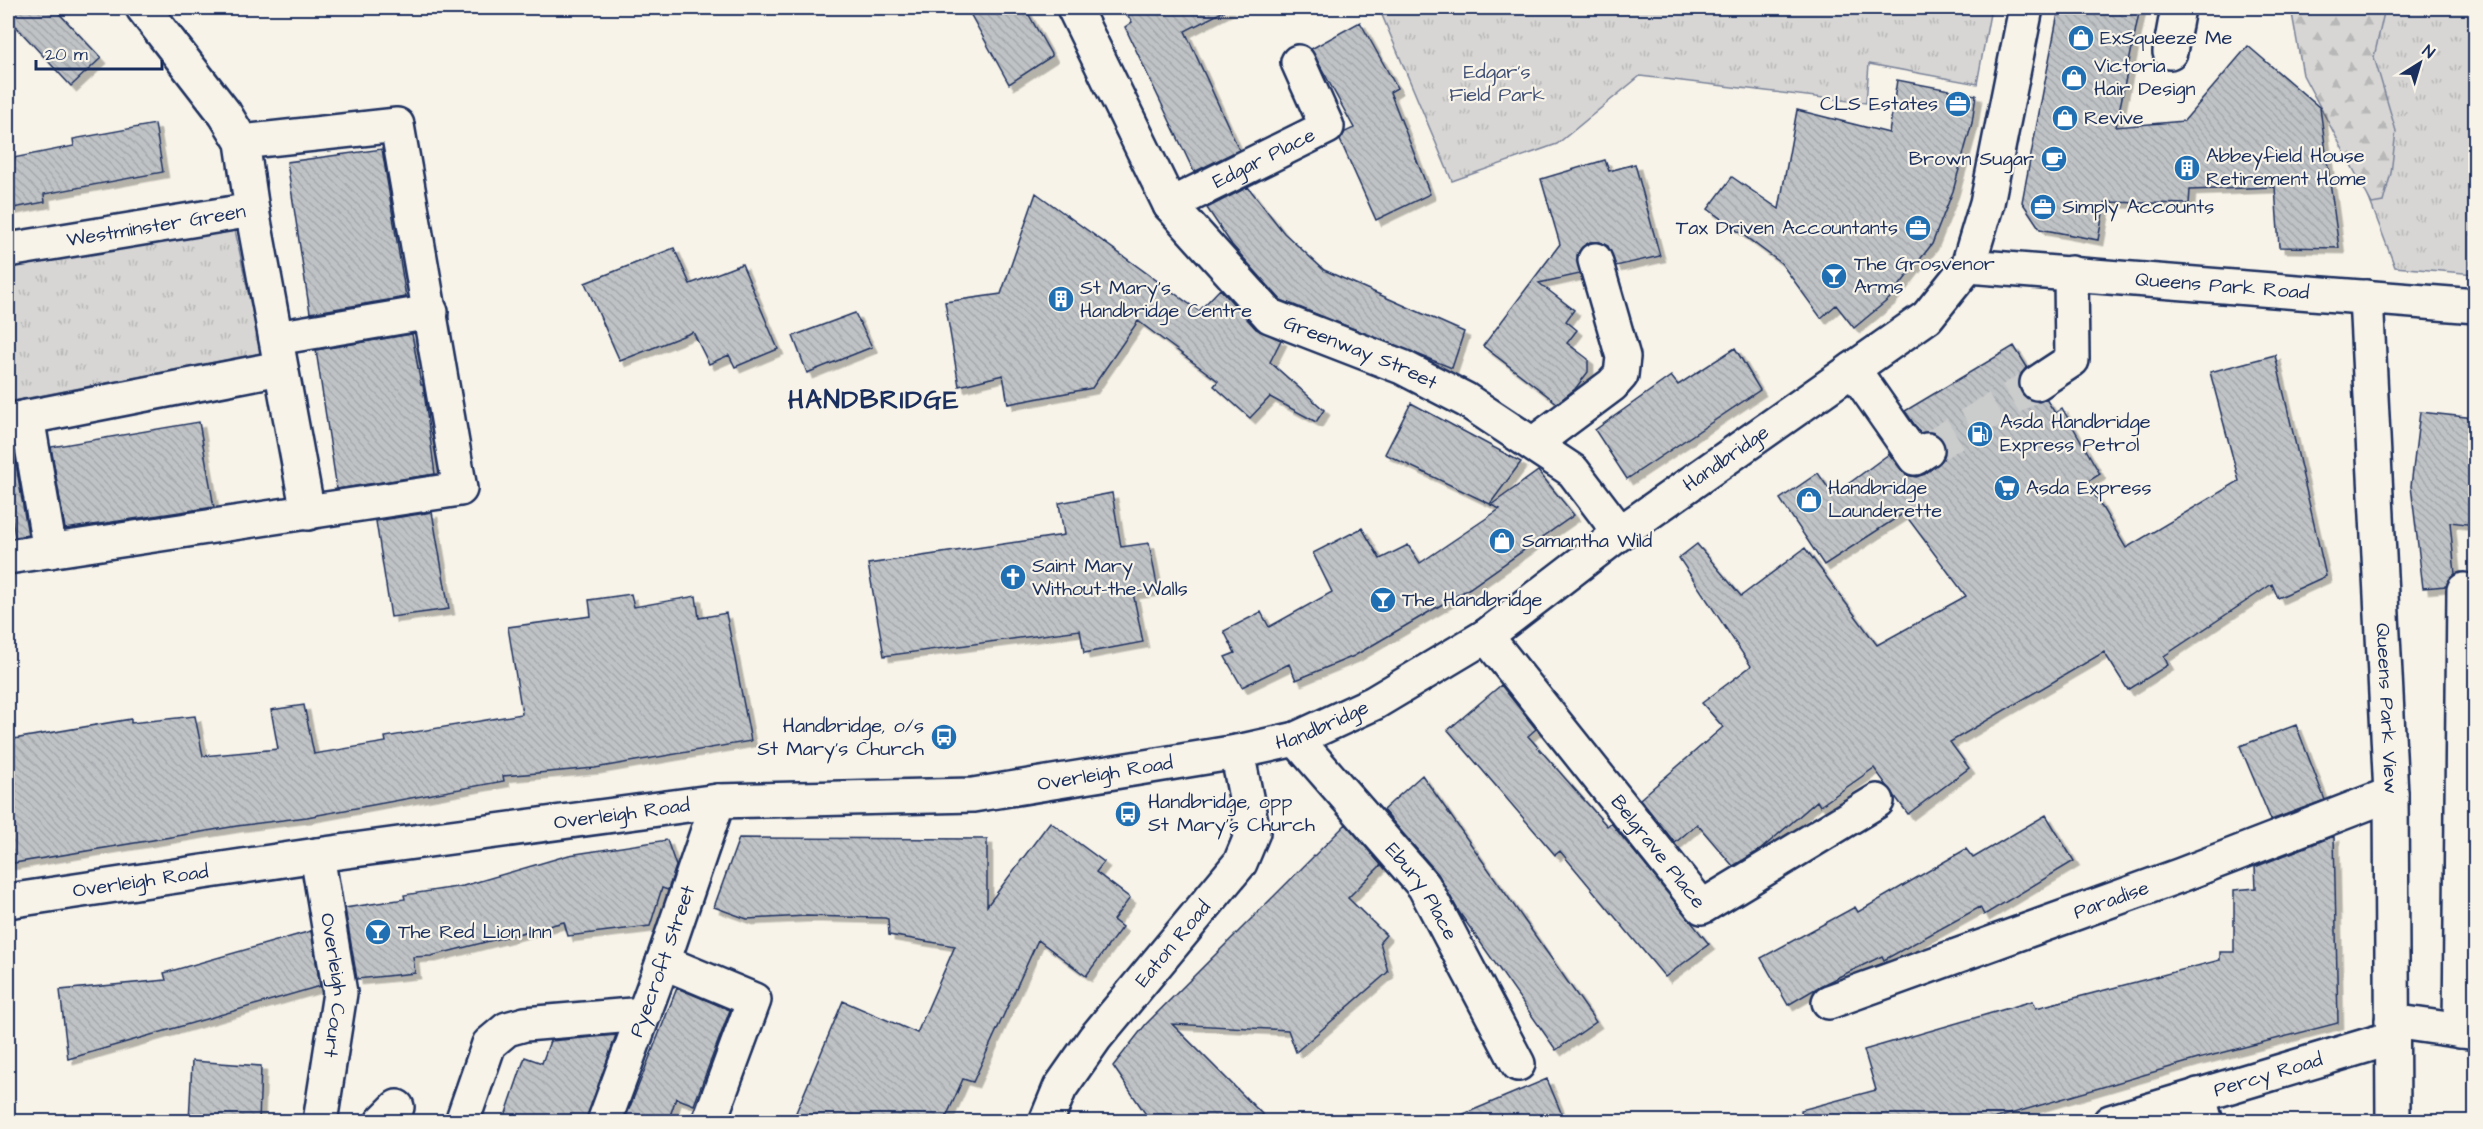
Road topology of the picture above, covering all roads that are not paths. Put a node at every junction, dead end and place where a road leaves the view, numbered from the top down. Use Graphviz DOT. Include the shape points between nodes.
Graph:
graph roads {
  1 [pos="142,8"];
  2 [pos="1074,8"];
  3 [pos="2026,8"];
  4 [pos="2178,8"];
  5 [pos="2170,52"];
  6 [pos="1299,62"];
  7 [pos="242,142"];
  8 [pos="1170,205"];
  9 [pos="252,210"];
  10 [pos="8,250"];
  11 [pos="1595,260"];
  12 [pos="1968,266"];
  13 [pos="2071,273"];
  14 [pos="2366,297"];
  15 [pos="2475,306"];
  16 [pos="431,312"];
  17 [pos="278,353"];
  18 [pos="1853,369"];
  19 [pos="2037,383"];
  20 [pos="17,419"];
  21 [pos="1533,444"];
  22 [pos="1927,450"];
  23 [pos="308,513"];
  24 [pos="1620,533"];
  25 [pos="50,551"];
  26 [pos="8,557"];
  27 [pos="2464,590"];
  28 [pos="1486,636"];
  29 [pos="1296,738"];
  30 [pos="1237,752"];
  31 [pos="2391,794"];
  32 [pos="718,801"];
  33 [pos="1877,801"];
  34 [pos="318,855"];
  35 [pos="8,901"];
  36 [pos="663,962"];
  37 [pos="1829,1002"];
  38 [pos="644,1014"];
  39 [pos="2392,1030"];
  40 [pos="2468,1032"];
  41 [pos="1518,1064"];
  42 [pos="2202,1108"];
  43 [pos="327,1120"];
  44 [pos="462,1122"];
  45 [pos="604,1122"];
  46 [pos="709,1122"];
  47 [pos="1046,1122"];
  48 [pos="2110,1122"];
  49 [pos="2394,1122"];
  1 -- 7 [label="street" via="225,114"];
  2 -- 8 [label="street, Greenway Street"];
  3 -- 12 [label="street, Handbridge" via="1987,203"];
  4 -- 5 [label="street"];
  6 -- 8 [label="street, Edgar Place" via="1327,127"];
  7 -- 9 [label="street"];
  7 -- 16 [label="street" via="397,125"];
  8 -- 21 [label="street, Greenway Street" via="1270,316 1402,367 1466,400"];
  9 -- 10 [label="street, Westminster Green"];
  9 -- 17 [label="street, Westminster Green"];
  11 -- 21 [label="street" via="1623,357 1621,375"];
  12 -- 13 [label="street, Queens Park Road"];
  12 -- 18 [label="street, Handbridge" via="1927,317"];
  13 -- 14 [label="street, Queens Park Road"];
  13 -- 19 [label="street" via="2072,360"];
  14 -- 15 [label="street, Queens Park Road"];
  14 -- 31 [label="street, Queens Park View"];
  16 -- 17 [label="street"];
  16 -- 23 [label="street" via="460,489"];
  17 -- 20 [label="street"];
  17 -- 23 [label="street, Westminster Green"];
  18 -- 22 [label="street" via="1915,458"];
  18 -- 24 [label="street, Handbridge"];
  20 -- 25 [label="street"];
  21 -- 24 [label="street, Greenway Street" via="1573,471"];
  23 -- 25 [label="street"];
  24 -- 28 [label="street, Handbridge"];
  25 -- 26 [label="street"];
  27 -- 40 [label="street"];
  28 -- 29 [label="street, Handbridge" via="1374,703"];
  28 -- 33 [label="street, Belgrave Place" via="1702,907"];
  29 -- 30 [label="street, Handbridge"];
  29 -- 41 [label="street, Ebury Place" via="1424,886"];
  30 -- 32 [label="street, Overleigh Road" via="973,795"];
  30 -- 47 [label="street, Eaton Road" via="1253,832 1240,863 1095,1038 1060,1088"];
  31 -- 37 [label="street, Paradise" via="2170,879"];
  31 -- 39 [label="street, Queens Park View"];
  32 -- 34 [label="street, Overleigh Road"];
  32 -- 36 [label="street, Pyecroft Street"];
  34 -- 35 [label="street, Overleigh Road"];
  34 -- 43 [label="street, Overleigh Court" via="340,993"];
  36 -- 38 [label="street, Pyecroft Street"];
  36 -- 46 [label="street" via="754,1000"];
  38 -- 44 [label="street" via="525,1024 507,1029 489,1044"];
  38 -- 45 [label="street, Pyecroft Street"];
  39 -- 40 [label="street"];
  39 -- 42 [label="street, Percy Road"];
  39 -- 49 [label="street, Queens Park View"];
  42 -- 48 [label="street, Percy Road"];
}
